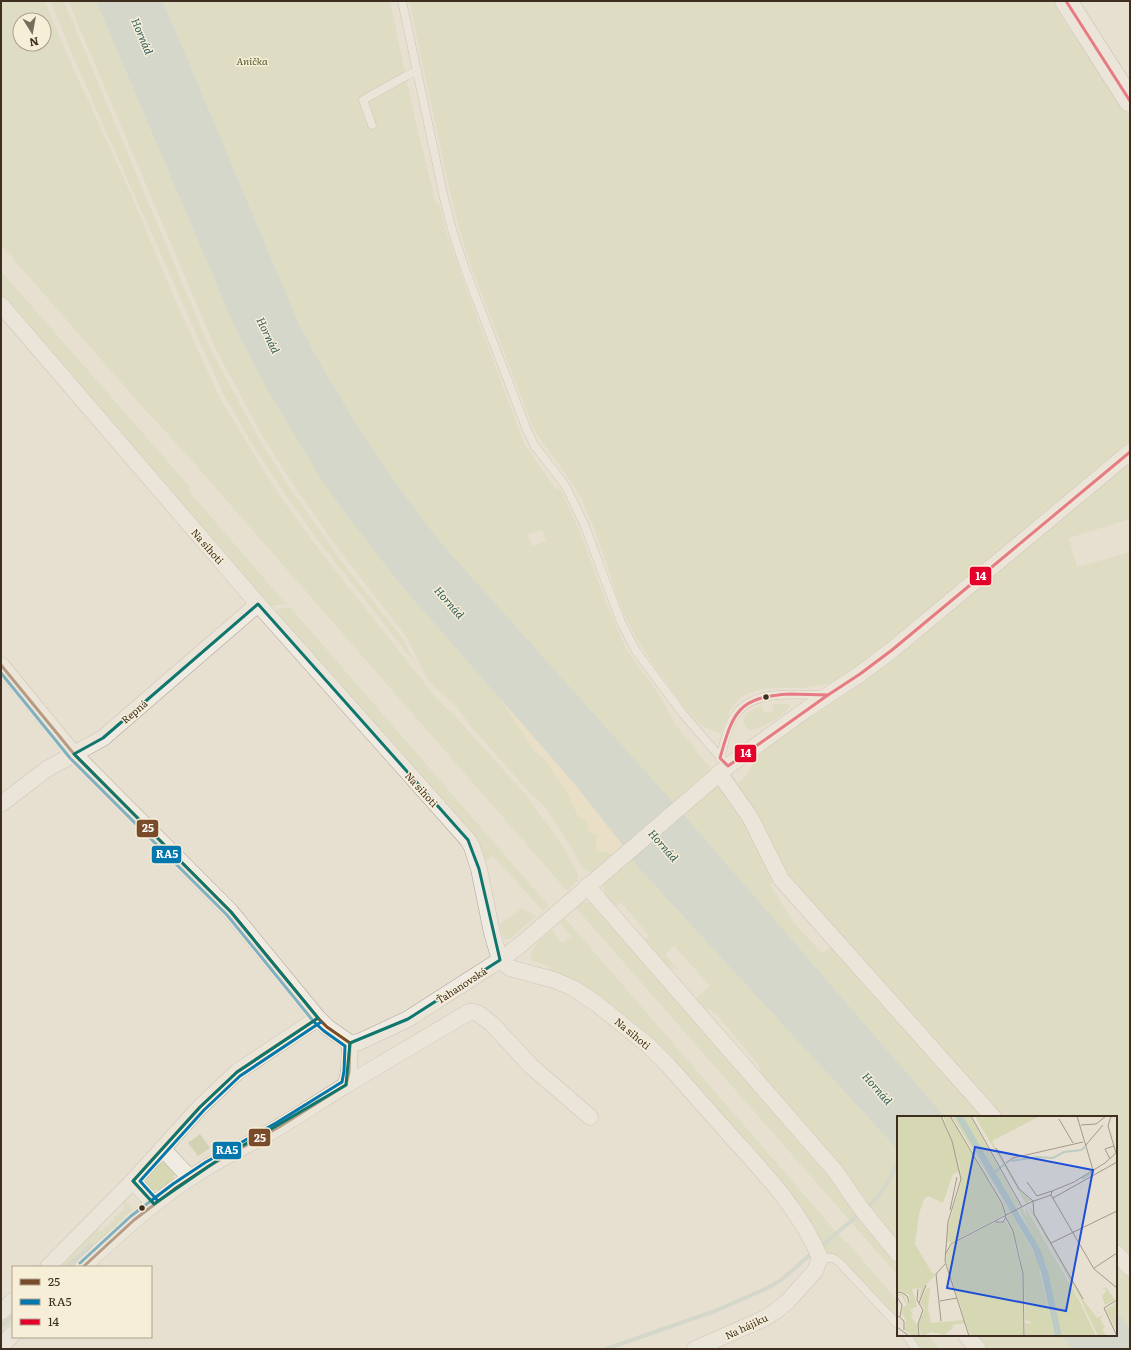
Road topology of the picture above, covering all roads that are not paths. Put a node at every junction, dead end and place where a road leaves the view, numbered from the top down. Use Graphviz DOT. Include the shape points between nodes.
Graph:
graph roads {
  1 [pos="402,1"];
  2 [pos="1066,1"];
  3 [pos="417,71"];
  4 [pos="1130,101"];
  5 [pos="372,125"];
  6 [pos="1,305"];
  7 [pos="1130,452"];
  8 [pos="258,604"];
  9 [pos="1,665"];
  10 [pos="828,694"];
  11 [pos="74,754"];
  12 [pos="719,770"];
  13 [pos="1,804"];
  14 [pos="587,886"];
  15 [pos="500,960"];
  16 [pos="318,1018"];
  17 [pos="350,1043"];
  18 [pos="346,1085"];
  19 [pos="992,1116"];
  20 [pos="590,1117"];
  21 [pos="162,1148"];
  22 [pos="190,1178"];
  23 [pos="132,1181"];
  24 [pos="154,1204"];
  25 [pos="897,1253"];
  26 [pos="1117,1254"];
  27 [pos="820,1258"];
  28 [pos="49,1266"];
  29 [pos="84,1266"];
  30 [pos="1130,1268"];
  31 [pos="12,1302"];
  32 [pos="1,1312"];
  33 [pos="897,1324"];
  34 [pos="12,1335"];
  35 [pos="907,1336"];
  36 [pos="967,1336"];
  37 [pos="1,1346"];
  38 [pos="4,1349"];
  39 [pos="695,1349"];
  40 [pos="916,1349"];
  41 [pos="978,1349"];
  1 -- 3 [label="lane"];
  2 -- 4 [label="street"];
  3 -- 5 [label="lane" via="363,100"];
  3 -- 12 [label="lane" via="444,198 464,269 527,430 534,445 570,494 621,622 636,651"];
  6 -- 8 [label="street, Na sihoti"];
  7 -- 10 [label="street, Ťahanovská" via="898,645"];
  8 -- 11 [label="street, Repná" via="103,738"];
  8 -- 15 [label="street, Na sihoti" via="468,840 479,869"];
  9 -- 11 [label="street"];
  10 -- 12 [label="street, Ťahanovská"];
  10 -- 12 [label="lane" via="770,696 754,700 742,707 734,716 726,734"];
  11 -- 13 [label="street, Repná" via="47,769"];
  11 -- 16 [label="street" via="231,912"];
  12 -- 14 [label="street, Ťahanovská"];
  12 -- 19 [label="street" via="750,817 781,879"];
  14 -- 15 [label="street, Ťahanovská"];
  14 -- 25 [label="street" via="831,1166"];
  15 -- 17 [label="street, Ťahanovská" via="408,1019 363,1040"];
  15 -- 27 [label="street, Na sihoti" via="510,968 573,988 649,1046 770,1178 801,1221"];
  16 -- 17 [label="street"];
  16 -- 21 [label="street" via="237,1072"];
  17 -- 18 [label="street"];
  18 -- 20 [label="street" via="469,1012 474,1012 492,1024 532,1066"];
  18 -- 22 [label="street"];
  21 -- 22 [label="street"];
  21 -- 23 [label="street"];
  22 -- 24 [label="street"];
  23 -- 24 [label="street"];
  23 -- 28 [label="street"];
  24 -- 29 [label="street"];
  26 -- 30 [label="street"];
  27 -- 33 [label="lane" via="832,1258 840,1262"];
  27 -- 39 [label="street, Na hájiku" via="815,1271 776,1311"];
  31 -- 32 [label="street"];
  34 -- 37 [label="street"];
  35 -- 40 [label="lane"];
  36 -- 41 [label="street"];
  37 -- 38 [label="street"];
}
